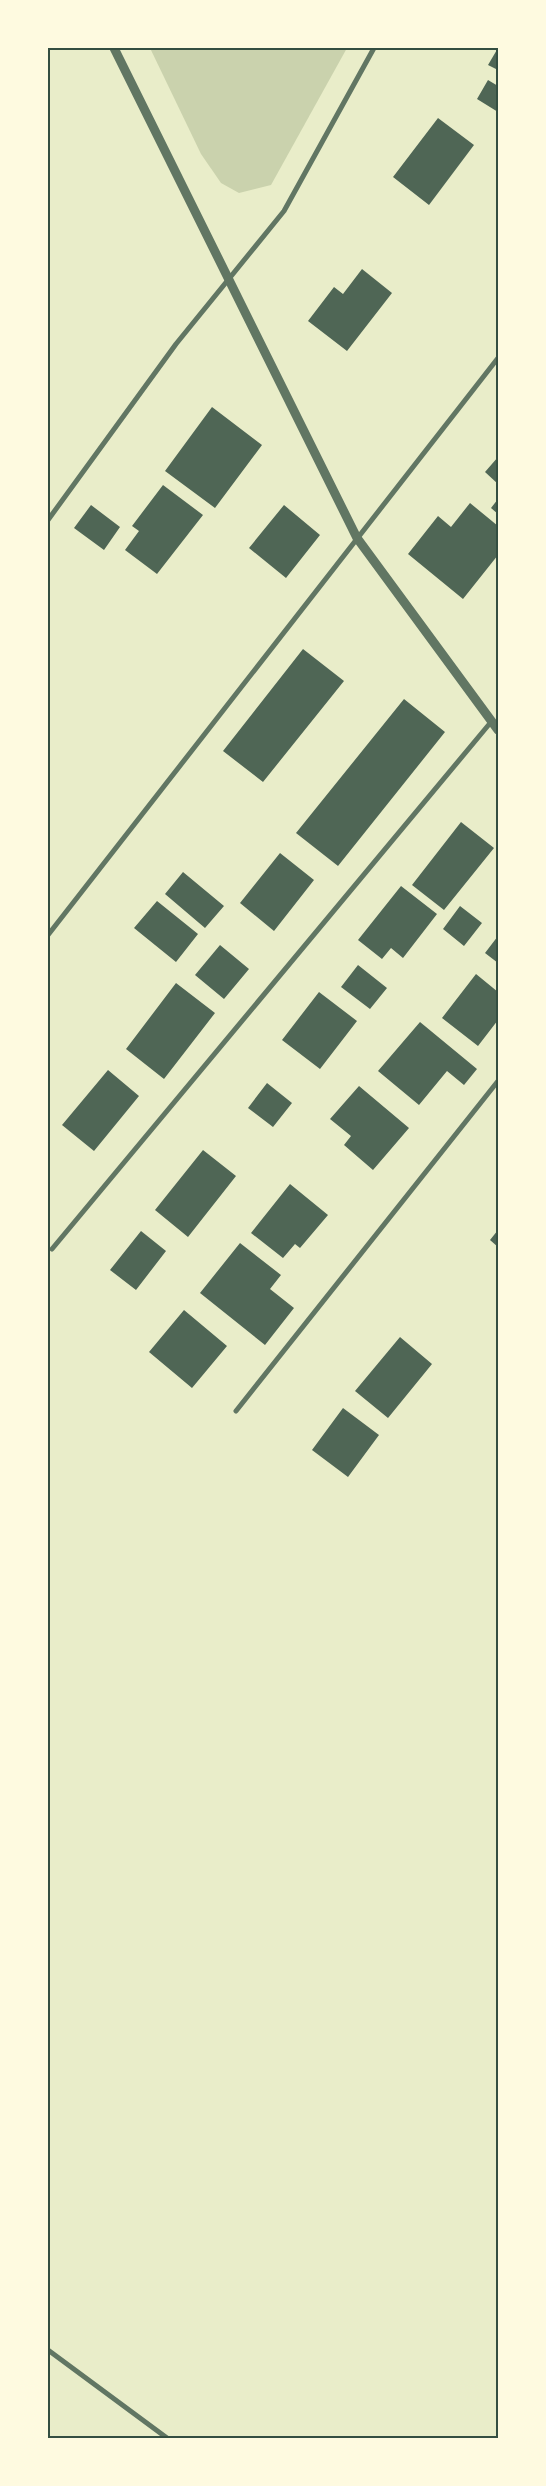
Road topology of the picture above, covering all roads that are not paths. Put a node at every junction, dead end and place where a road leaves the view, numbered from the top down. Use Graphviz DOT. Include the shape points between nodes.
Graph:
graph roads {
  1 [pos="114,48"];
  2 [pos="374,48"];
  3 [pos="229,279"];
  4 [pos="498,358"];
  5 [pos="48,520"];
  6 [pos="358,538"];
  7 [pos="491,722"];
  8 [pos="498,730"];
  9 [pos="48,935"];
  10 [pos="498,1081"];
  11 [pos="52,1249"];
  12 [pos="236,1411"];
  13 [pos="48,2350"];
  14 [pos="167,2438"];
  1 -- 3 [label="street"];
  2 -- 3 [label="street" via="284,211"];
  3 -- 5 [label="street" via="176,344"];
  3 -- 6 [label="street"];
  4 -- 6 [label="street"];
  6 -- 7 [label="street"];
  6 -- 9 [label="street"];
  7 -- 8 [label="street"];
  7 -- 11 [label="street"];
  10 -- 12 [label="street"];
  13 -- 14 [label="street"];
}
